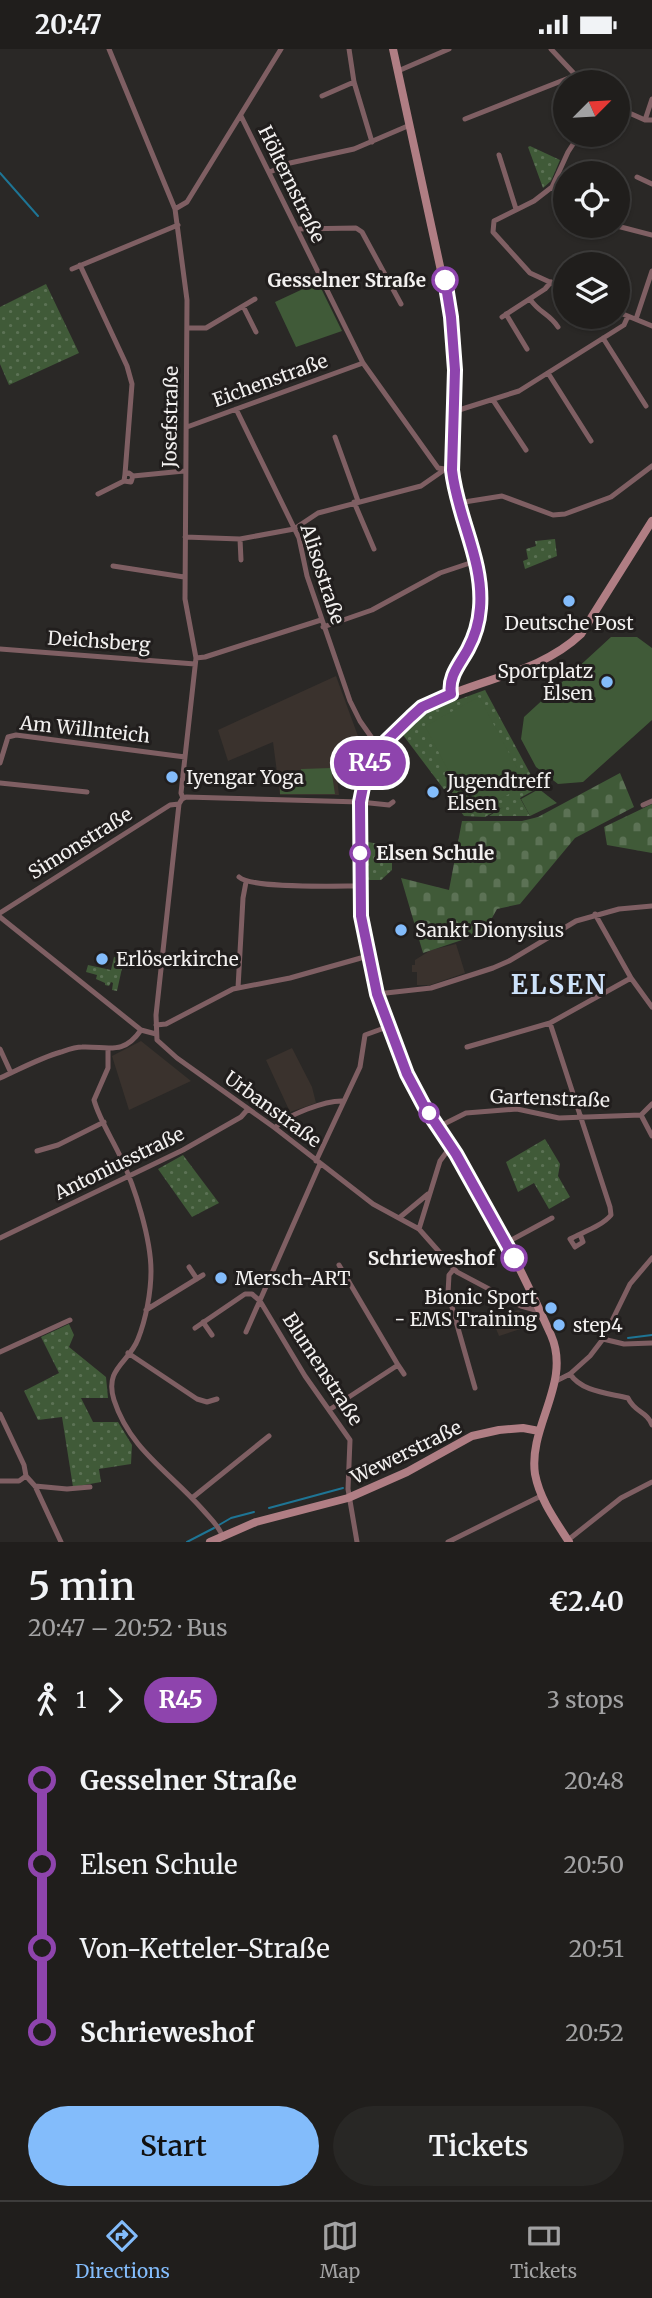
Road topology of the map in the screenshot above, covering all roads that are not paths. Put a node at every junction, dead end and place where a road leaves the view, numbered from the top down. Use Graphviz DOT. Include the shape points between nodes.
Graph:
graph roads {
  1 [pos="110,49"];
  2 [pos="281,49"];
  3 [pos="349,49"];
  4 [pos="393,49"];
  5 [pos="449,49"];
  6 [pos="551,49"];
  7 [pos="569,70"];
  8 [pos="398,71"];
  9 [pos="354,82"];
  10 [pos="553,84"];
  11 [pos="322,96"];
  12 [pos="652,99"];
  13 [pos="630,113"];
  14 [pos="241,116"];
  15 [pos="465,119"];
  16 [pos="649,120"];
  17 [pos="410,125"];
  18 [pos="372,142"];
  19 [pos="571,147"];
  20 [pos="499,155"];
  21 [pos="270,172"];
  22 [pos="638,177"];
  23 [pos="652,184"];
  24 [pos="552,187"];
  25 [pos="175,209"];
  26 [pos="516,209"];
  27 [pos="178,225"];
  28 [pos="297,229"];
  29 [pos="630,229"];
  30 [pos="652,235"];
  31 [pos="80,265"];
  32 [pos="72,269"];
  33 [pos="652,271"];
  34 [pos="551,282"];
  35 [pos="255,299"];
  36 [pos="530,299"];
  37 [pos="401,304"];
  38 [pos="243,306"];
  39 [pos="630,317"];
  40 [pos="553,319"];
  41 [pos="636,319"];
  42 [pos="652,326"];
  43 [pos="187,328"];
  44 [pos="618,329"];
  45 [pos="256,332"];
  46 [pos="603,338"];
  47 [pos="527,349"];
  48 [pos="363,363"];
  49 [pos="548,373"];
  50 [pos="493,400"];
  51 [pos="646,406"];
  52 [pos="236,409"];
  53 [pos="453,410"];
  54 [pos="187,426"];
  55 [pos="335,437"];
  56 [pos="591,442"];
  57 [pos="526,450"];
  58 [pos="652,466"];
  59 [pos="448,470"];
  60 [pos="184,471"];
  61 [pos="125,474"];
  62 [pos="133,476"];
  63 [pos="124,481"];
  64 [pos="98,494"];
  65 [pos="356,501"];
  66 [pos="458,503"];
  67 [pos="651,524"];
  68 [pos="294,529"];
  69 [pos="185,537"];
  70 [pos="240,539"];
  71 [pos="374,549"];
  72 [pos="241,560"];
  73 [pos="476,561"];
  74 [pos="113,566"];
  75 [pos="184,577"];
  76 [pos="321,620"];
  77 [pos="323,627"];
  78 [pos="0,649"];
  79 [pos="196,661"];
  80 [pos="451,694"];
  81 [pos="379,748"];
  82 [pos="186,757"];
  83 [pos="0,763"];
  84 [pos="0,783"];
  85 [pos="87,792"];
  86 [pos="181,800"];
  87 [pos="652,801"];
  88 [pos="360,802"];
  89 [pos="393,802"];
  90 [pos="643,805"];
  91 [pos="239,877"];
  92 [pos="246,882"];
  93 [pos="360,886"];
  94 [pos="652,906"];
  95 [pos="595,914"];
  96 [pos="0,915"];
  97 [pos="368,956"];
  98 [pos="631,978"];
  99 [pos="238,988"];
  100 [pos="377,994"];
  101 [pos="652,1007"];
  102 [pos="550,1023"];
  103 [pos="156,1025"];
  104 [pos="387,1027"];
  105 [pos="141,1030"];
  106 [pos="156,1034"];
  107 [pos="467,1047"];
  108 [pos="0,1049"];
  109 [pos="108,1049"];
  110 [pos="11,1073"];
  111 [pos="0,1078"];
  112 [pos="344,1101"];
  113 [pos="652,1104"];
  114 [pos="248,1109"];
  115 [pos="641,1115"];
  116 [pos="581,1118"];
  117 [pos="104,1122"];
  118 [pos="438,1127"];
  119 [pos="275,1128"];
  120 [pos="652,1136"];
  121 [pos="451,1146"];
  122 [pos="37,1151"];
  123 [pos="318,1162"];
  124 [pos="130,1176"];
  125 [pos="430,1192"];
  126 [pos="399,1217"];
  127 [pos="552,1218"];
  128 [pos="419,1229"];
  129 [pos="580,1234"];
  130 [pos="0,1238"];
  131 [pos="506,1243"];
  132 [pos="652,1258"];
  133 [pos="339,1265"];
  134 [pos="189,1267"];
  135 [pos="454,1269"];
  136 [pos="203,1275"];
  137 [pos="197,1279"];
  138 [pos="260,1301"];
  139 [pos="146,1310"];
  140 [pos="539,1311"];
  141 [pos="70,1320"];
  142 [pos="203,1322"];
  143 [pos="195,1328"];
  144 [pos="246,1332"];
  145 [pos="212,1335"];
  146 [pos="603,1339"];
  147 [pos="652,1343"];
  148 [pos="0,1352"];
  149 [pos="128,1353"];
  150 [pos="398,1365"];
  151 [pos="404,1374"];
  152 [pos="570,1374"];
  153 [pos="556,1381"];
  154 [pos="475,1388"];
  155 [pos="217,1399"];
  156 [pos="329,1410"];
  157 [pos="0,1414"];
  158 [pos="652,1425"];
  159 [pos="539,1431"];
  160 [pos="269,1436"];
  161 [pos="244,1441"];
  162 [pos="250,1449"];
  163 [pos="26,1476"];
  164 [pos="0,1481"];
  165 [pos="652,1482"];
  166 [pos="35,1486"];
  167 [pos="90,1487"];
  168 [pos="541,1496"];
  169 [pos="192,1498"];
  170 [pos="348,1498"];
  171 [pos="219,1529"];
  172 [pos="568,1541"];
  173 [pos="61,1542"];
  174 [pos="210,1542"];
  175 [pos="357,1542"];
  176 [pos="448,1542"];
  1 -- 25 [label="street, Josefstraße"];
  2 -- 14 [label="street"];
  3 -- 9 [label="street"];
  4 -- 8 [label="street"];
  5 -- 8 [label="street"];
  6 -- 7 [label="street"];
  8 -- 17 [label="street"];
  9 -- 11 [label="street"];
  9 -- 18 [label="street"];
  10 -- 15 [label="street"];
  12 -- 16 [label="street"];
  13 -- 16 [label="street"];
  14 -- 21 [label="street, Hölternstraße"];
  14 -- 25 [label="street" via="187,202"];
  17 -- 18 [label="street"];
  17 -- 53 [label="street" via="451,317"];
  18 -- 21 [label="street"];
  19 -- 24 [label="street"];
  20 -- 26 [label="street"];
  21 -- 28 [label="street, Hölternstraße"];
  22 -- 23 [label="street"];
  24 -- 26 [label="street"];
  25 -- 27 [label="street, Josefstraße"];
  26 -- 34 [label="street" via="494,221 493,232 530,273"];
  27 -- 31 [label="street"];
  27 -- 43 [label="street, Josefstraße"];
  28 -- 37 [label="street" via="362,232"];
  28 -- 48 [label="street, Hölternstraße"];
  29 -- 30 [label="street"];
  31 -- 32 [label="street"];
  31 -- 61 [label="street" via="132,384"];
  33 -- 41 [label="street"];
  34 -- 36 [label="street"];
  35 -- 38 [label="street"];
  36 -- 40 [label="street" via="537,310"];
  36 -- 47 [label="street" via="504,316"];
  38 -- 43 [label="street" via="206,328"];
  38 -- 45 [label="street"];
  39 -- 41 [label="street"];
  41 -- 42 [label="street"];
  43 -- 54 [label="street, Josefstraße"];
  44 -- 46 [label="street"];
  46 -- 49 [label="street"];
  46 -- 51 [label="street"];
  48 -- 52 [label="street, Eichenstraße"];
  48 -- 59 [label="street, Hölternstraße" via="438,468"];
  49 -- 50 [label="street"];
  49 -- 56 [label="street"];
  50 -- 53 [label="street"];
  50 -- 57 [label="street"];
  52 -- 54 [label="street, Eichenstraße"];
  52 -- 68 [label="street, Alisostraße"];
  53 -- 59 [label="street"];
  54 -- 60 [label="street, Josefstraße"];
  55 -- 65 [label="street"];
  58 -- 66 [label="street" via="611,498 565,514 553,515 502,496"];
  59 -- 65 [label="street" via="421,486"];
  59 -- 66 [label="street"];
  60 -- 62 [label="street"];
  60 -- 69 [label="street, Josefstraße"];
  61 -- 62 [label="street"];
  61 -- 63 [label="street"];
  62 -- 63 [label="street" via="131,482"];
  63 -- 64 [label="street"];
  65 -- 68 [label="street" via="318,513"];
  65 -- 71 [label="street"];
  66 -- 73 [label="street"];
  67 -- 80 [label="street" via="589,624 573,641 542,660"];
  68 -- 70 [label="street"];
  68 -- 76 [label="street, Alisostraße"];
  69 -- 70 [label="street"];
  69 -- 75 [label="street, Josefstraße"];
  70 -- 72 [label="street"];
  73 -- 77 [label="street" via="440,573 381,606"];
  73 -- 80 [label="street" via="478,622 454,673"];
  74 -- 75 [label="street"];
  75 -- 79 [label="street, Josefstraße"];
  76 -- 77 [label="street, Alisostraße"];
  76 -- 79 [label="street, Deichsberg"];
  77 -- 81 [label="street, Alisostraße" via="350,701"];
  78 -- 79 [label="street, Deichsberg"];
  79 -- 82 [label="street, Josefstraße"];
  80 -- 81 [label="street" via="422,707"];
  81 -- 88 [label="street" via="365,774"];
  82 -- 83 [label="street, Am Willnteich" via="16,735 8,737"];
  82 -- 86 [label="street, Josefstraße"];
  84 -- 85 [label="street"];
  86 -- 88 [label="street, Simonstraße"];
  86 -- 96 [label="street, Simonstraße"];
  86 -- 103 [label="street, Josefstraße"];
  87 -- 90 [label="street"];
  88 -- 89 [label="street, Simonstraße"];
  88 -- 93 [label="street"];
  91 -- 92 [label="street"];
  92 -- 93 [label="street"];
  92 -- 99 [label="street"];
  93 -- 97 [label="street"];
  94 -- 95 [label="street"];
  95 -- 98 [label="street"];
  95 -- 100 [label="street" via="493,968 430,988"];
  96 -- 105 [label="street"];
  97 -- 99 [label="street"];
  97 -- 100 [label="street"];
  98 -- 101 [label="street"];
  98 -- 102 [label="street"];
  99 -- 103 [label="street"];
  100 -- 104 [label="street"];
  102 -- 107 [label="street"];
  102 -- 116 [label="street"];
  103 -- 106 [label="street, Josefstraße"];
  104 -- 112 [label="street" via="365,1035 360,1067"];
  104 -- 118 [label="street" via="414,1090"];
  105 -- 106 [label="street"];
  105 -- 109 [label="street" via="122,1047"];
  106 -- 114 [label="street, Urbanstraße" via="162,1047"];
  108 -- 110 [label="street"];
  109 -- 110 [label="street" via="80,1047 58,1052"];
  109 -- 117 [label="street" via="108,1068 94,1100"];
  110 -- 111 [label="street"];
  112 -- 119 [label="street" via="292,1116"];
  112 -- 123 [label="street"];
  113 -- 115 [label="street"];
  114 -- 119 [label="street, Urbanstraße"];
  114 -- 124 [label="street, Antoniusstraße" via="241,1117"];
  115 -- 116 [label="street, Gartenstraße"];
  115 -- 120 [label="street"];
  116 -- 118 [label="street, Gartenstraße" via="517,1109 466,1113"];
  116 -- 129 [label="street" via="611,1215"];
  117 -- 122 [label="street"];
  117 -- 124 [label="street"];
  118 -- 121 [label="street"];
  119 -- 123 [label="street, Urbanstraße"];
  121 -- 125 [label="street" via="441,1159"];
  121 -- 131 [label="street"];
  123 -- 126 [label="street, Urbanstraße" via="373,1204"];
  123 -- 138 [label="street"];
  124 -- 130 [label="street, Antoniusstraße"];
  124 -- 139 [label="street" via="151,1264"];
  125 -- 126 [label="street"];
  125 -- 128 [label="street"];
  126 -- 128 [label="street, Urbanstraße"];
  127 -- 131 [label="street"];
  128 -- 135 [label="street, Urbanstraße"];
  131 -- 140 [label="street"];
  132 -- 146 [label="street" via="630,1284"];
  133 -- 150 [label="street"];
  134 -- 137 [label="street"];
  135 -- 140 [label="street, Urbanstraße" via="521,1307"];
  135 -- 154 [label="street" via="448,1279 448,1297"];
  136 -- 137 [label="street"];
  137 -- 139 [label="street"];
  138 -- 142 [label="street" via="245,1294"];
  138 -- 144 [label="street"];
  138 -- 156 [label="street, Blumenstraße"];
  139 -- 149 [label="street" via="138,1339"];
  140 -- 153 [label="street" via="555,1345"];
  141 -- 148 [label="street"];
  142 -- 143 [label="street"];
  142 -- 145 [label="street"];
  146 -- 147 [label="street"];
  146 -- 152 [label="street"];
  149 -- 155 [label="street" via="197,1399"];
  149 -- 169 [label="street" via="111,1382 117,1408 140,1449"];
  150 -- 151 [label="street"];
  150 -- 156 [label="street"];
  152 -- 153 [label="street"];
  152 -- 158 [label="street" via="584,1387 628,1398"];
  153 -- 159 [label="street"];
  156 -- 170 [label="street, Blumenstraße" via="350,1440"];
  157 -- 163 [label="street"];
  159 -- 168 [label="street" via="535,1470"];
  159 -- 170 [label="street, Wewerstraße" via="510,1429 472,1436"];
  160 -- 162 [label="street"];
  161 -- 162 [label="street"];
  162 -- 169 [label="street"];
  163 -- 164 [label="street" via="19,1481"];
  163 -- 166 [label="street"];
  165 -- 172 [label="street" via="621,1498"];
  166 -- 167 [label="street"];
  166 -- 173 [label="street"];
  168 -- 172 [label="street"];
  168 -- 176 [label="street"];
  169 -- 171 [label="street"];
  170 -- 171 [label="street, Wewerstraße"];
  170 -- 175 [label="street, Blumenstraße"];
  171 -- 174 [label="street, Wewerstraße"];
}
